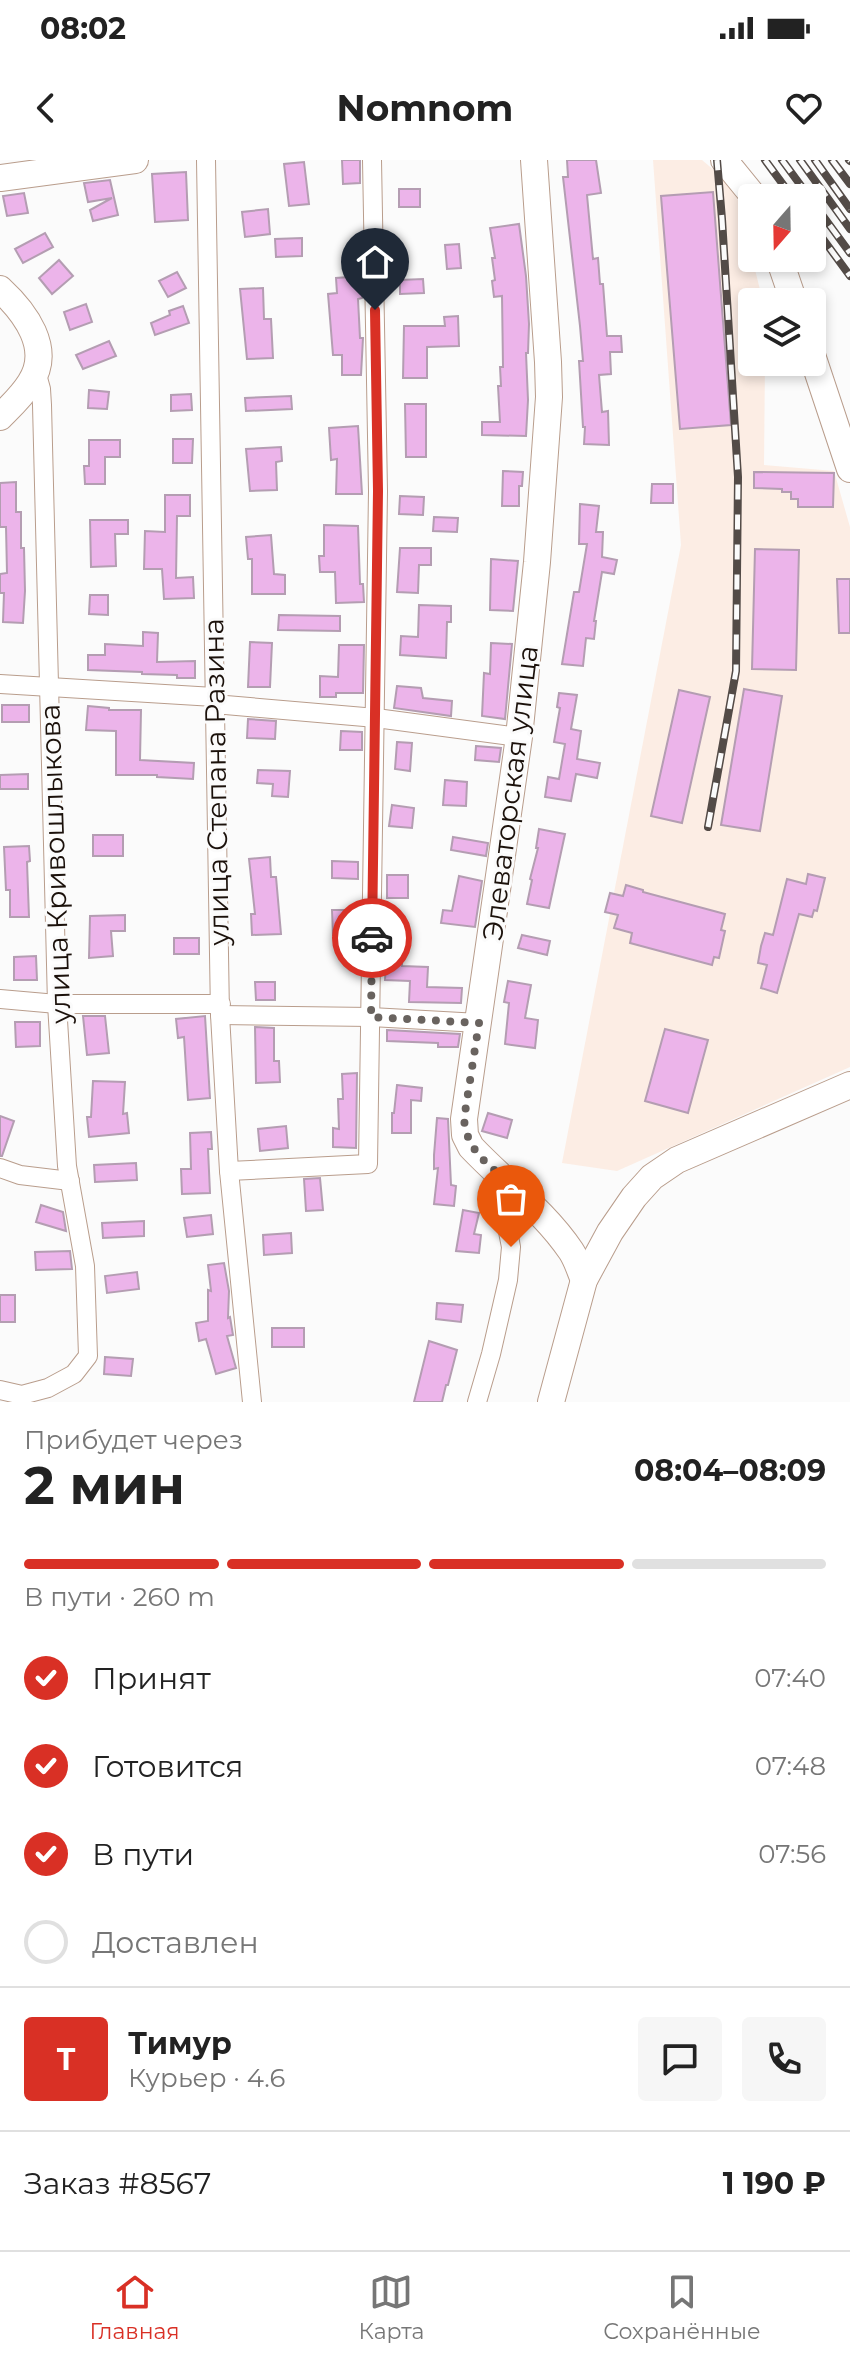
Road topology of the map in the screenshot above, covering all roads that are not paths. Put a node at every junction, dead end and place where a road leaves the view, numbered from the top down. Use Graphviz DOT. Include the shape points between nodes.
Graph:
graph roads {
  1 [pos="135,160"];
  2 [pos="206,160"];
  3 [pos="372,160"];
  4 [pos="534,160"];
  5 [pos="724,160"];
  6 [pos="0,178"];
  7 [pos="744,184"];
  8 [pos="0,289"];
  9 [pos="36,371"];
  10 [pos="819,376"];
  11 [pos="0,417"];
  12 [pos="850,469"];
  13 [pos="0,684"];
  14 [pos="50,688"];
  15 [pos="214,700"];
  16 [pos="376,718"];
  17 [pos="519,737"];
  18 [pos="0,999"];
  19 [pos="57,1004"];
  20 [pos="220,1009"];
  21 [pos="371,1017"];
  22 [pos="479,1023"];
  23 [pos="850,1085"];
  24 [pos="0,1168"];
  25 [pos="229,1171"];
  26 [pos="70,1181"];
  27 [pos="506,1181"];
  28 [pos="584,1280"];
  29 [pos="0,1390"];
  30 [pos="252,1402"];
  31 [pos="477,1402"];
  32 [pos="551,1402"];
  1 -- 6 [label="street"];
  2 -- 15 [label="street, улица Степана Разина"];
  3 -- 16 [label="street"];
  4 -- 17 [label="street, Элеваторская улица" via="549,397"];
  5 -- 7 [label="street"];
  8 -- 9 [label="street, улица Кривошлыкова" via="17,305 36,338"];
  9 -- 11 [label="street"];
  9 -- 14 [label="street, улица Кривошлыкова" via="42,405"];
  10 -- 12 [label="street"];
  13 -- 14 [label="street"];
  14 -- 15 [label="street"];
  14 -- 19 [label="street, улица Кривошлыкова"];
  15 -- 16 [label="street"];
  15 -- 20 [label="street, улица Степана Разина"];
  16 -- 17 [label="street"];
  16 -- 21 [label="street"];
  17 -- 22 [label="street, Элеваторская улица"];
  18 -- 19 [label="street"];
  19 -- 20 [label="street"];
  19 -- 26 [label="street, улица Кривошлыкова"];
  20 -- 21 [label="street"];
  20 -- 25 [label="street, улица Степана Разина"];
  21 -- 22 [label="street"];
  21 -- 25 [label="street" via="368,1164"];
  22 -- 27 [label="street, Элеваторская улица" via="465,1135"];
  23 -- 28 [label="street" via="677,1160 652,1177 610,1232"];
  24 -- 26 [label="street"];
  25 -- 30 [label="street, улица Степана Разина"];
  26 -- 29 [label="street, улица Кривошлыкова" via="85,1266 88,1356 74,1374 48,1388 22,1395"];
  27 -- 28 [label="street, Элеваторская улица" via="554,1229"];
  27 -- 31 [label="street" via="501,1196 511,1247 508,1280"];
  28 -- 32 [label="street"];
}
